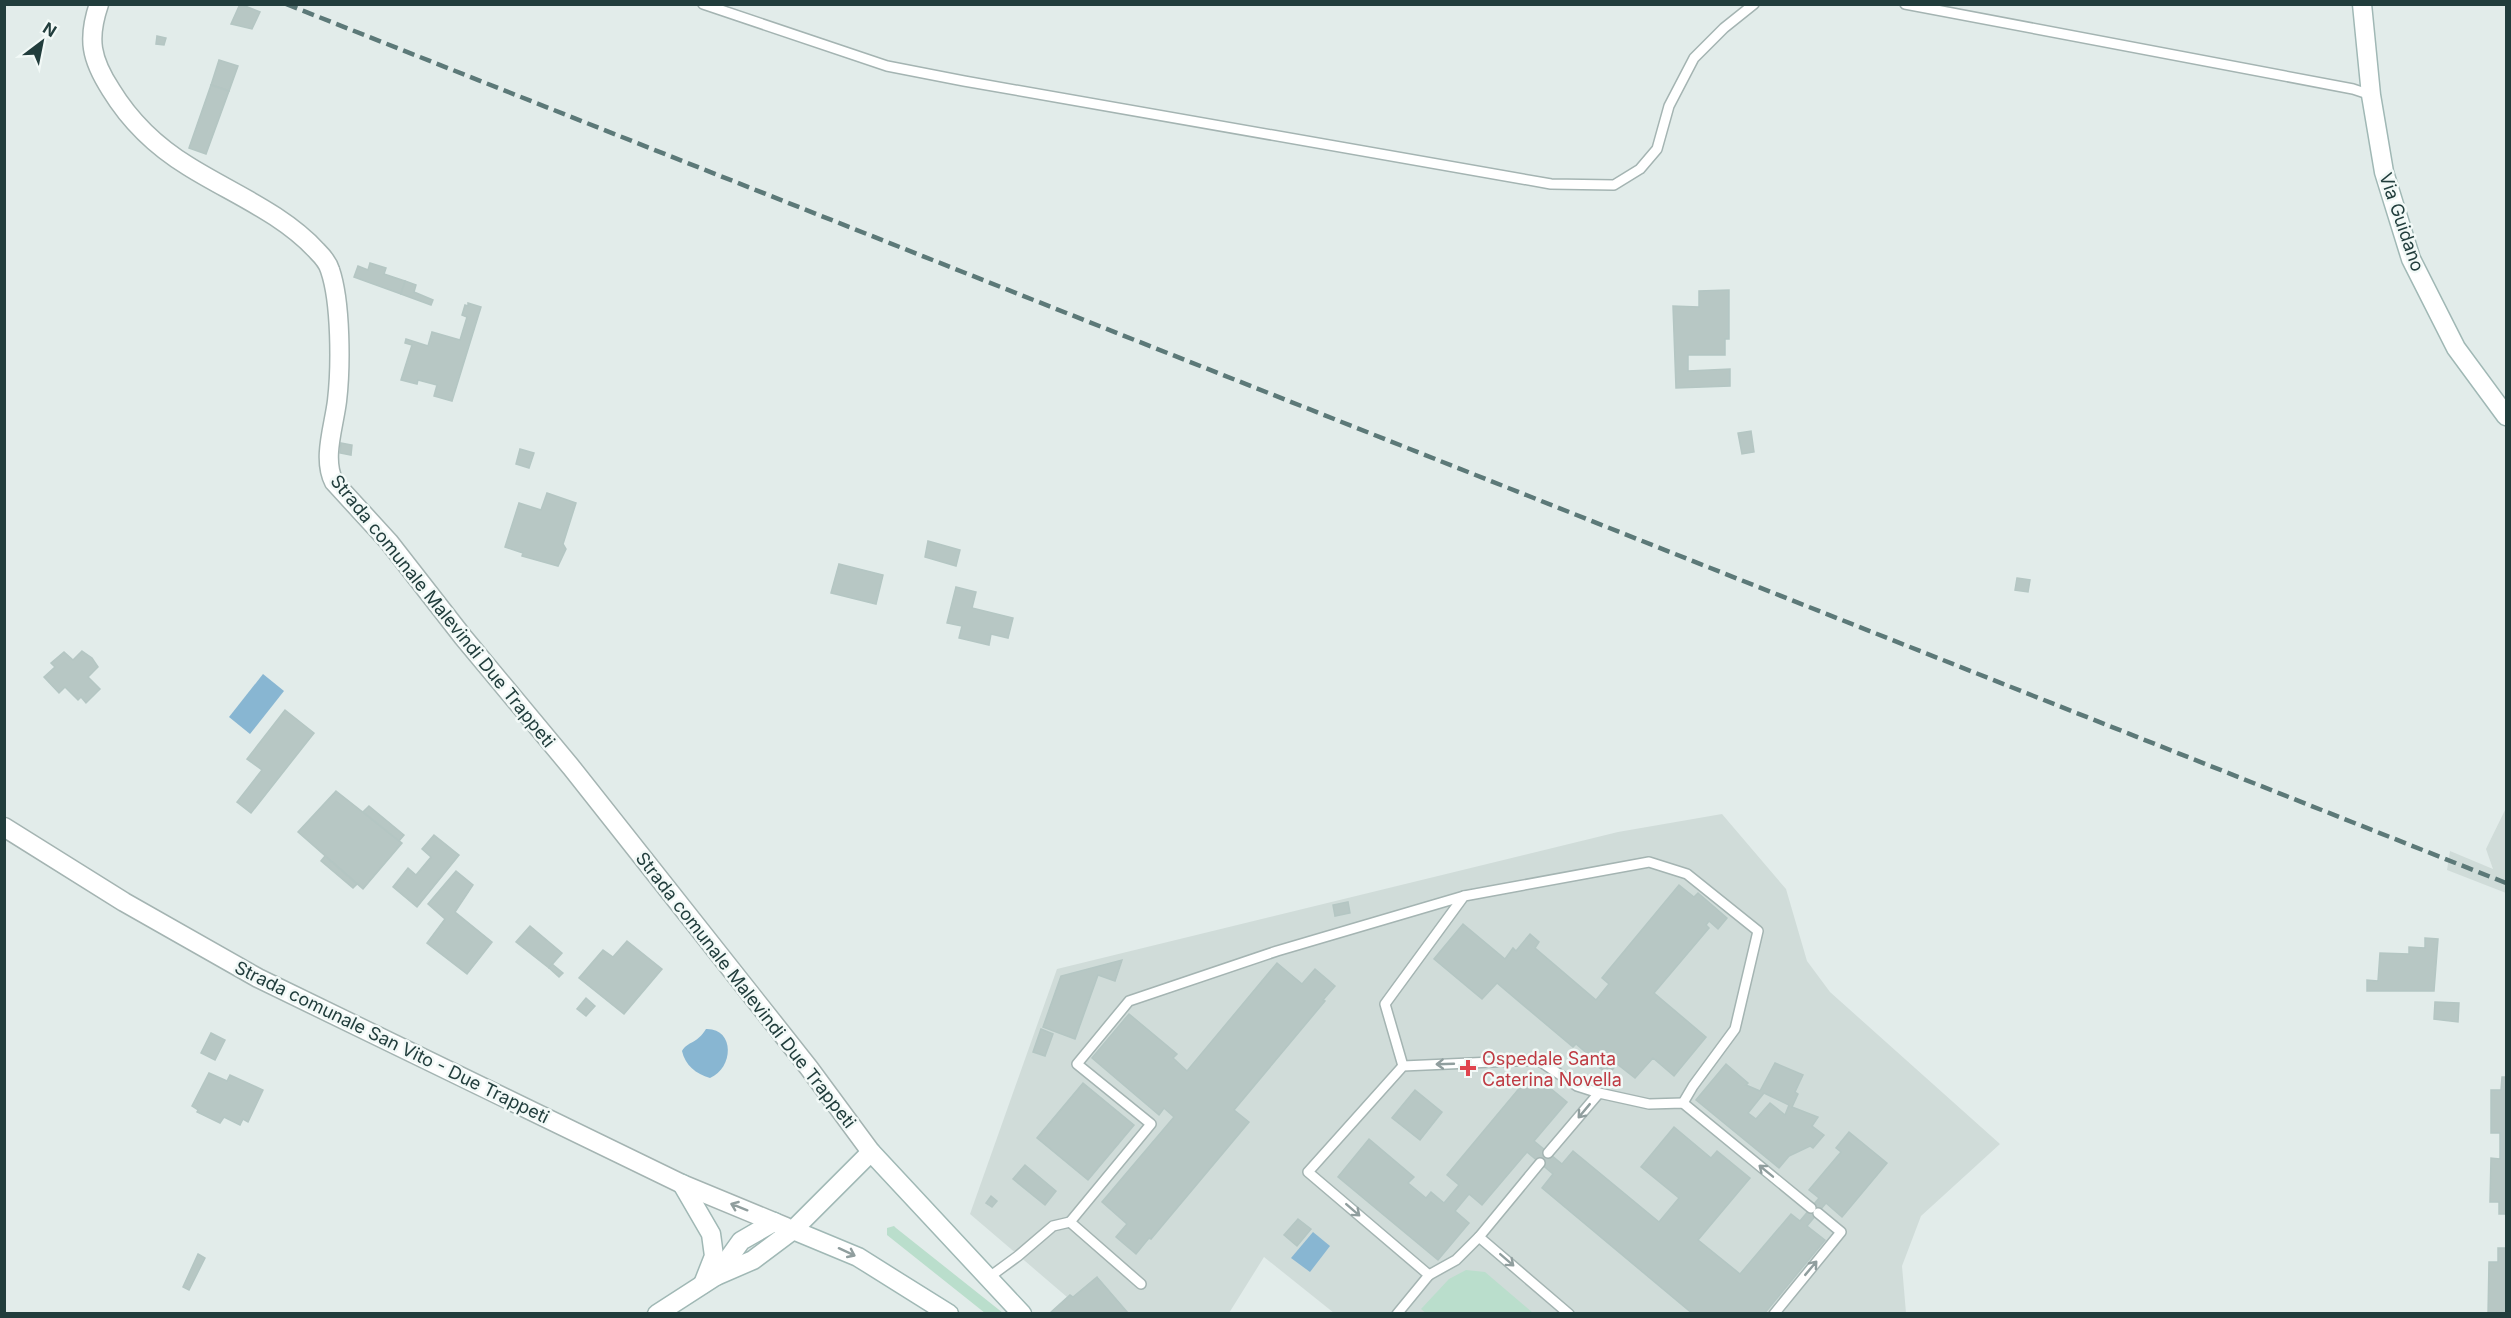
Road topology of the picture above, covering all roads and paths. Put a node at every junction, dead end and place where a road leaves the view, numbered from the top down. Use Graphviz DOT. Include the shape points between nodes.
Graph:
graph roads {
  1 [pos="99,4"];
  2 [pos="703,4"];
  3 [pos="1754,4"];
  4 [pos="1905,4"];
  5 [pos="2362,4"];
  6 [pos="2371,95"];
  7 [pos="2506,416"];
  8 [pos="4,827"];
  9 [pos="1464,896"];
  10 [pos="1403,1066"];
  11 [pos="1599,1093"];
  12 [pos="1683,1103"];
  13 [pos="871,1152"];
  14 [pos="1548,1153"];
  15 [pos="1540,1163"];
  16 [pos="682,1184"];
  17 [pos="774,1222"];
  18 [pos="1070,1222"];
  19 [pos="793,1230"];
  20 [pos="1479,1237"];
  21 [pos="1429,1275"];
  22 [pos="988,1278"];
  23 [pos="710,1280"];
  24 [pos="1141,1284"];
  25 [pos="657,1314"];
  26 [pos="949,1314"];
  27 [pos="1022,1314"];
  28 [pos="1396,1314"];
  29 [pos="1569,1314"];
  30 [pos="1774,1314"];
  1 -- 13 [label="street, Strada comunale Malevindi Due Trappeti" via="91,47 103,78 123,110 154,142 186,165 294,229 330,268 338,314 337,399 329,458 329,473 334,482 389,542 578,776"];
  2 -- 3 [label="lane" via="887,66 942,77 1551,184 1614,185 1640,169 1657,149 1669,106 1694,58"];
  4 -- 6 [label="lane"];
  5 -- 6 [label="street, Via Guidano"];
  6 -- 7 [label="street, Via Guidano" via="2384,172 2410,259 2456,348"];
  8 -- 16 [label="street, Strada comunale San Vito - Due Trappeti" via="124,902 258,978"];
  9 -- 10 [label="lane" via="1385,1004"];
  9 -- 12 [label="lane" via="1649,862 1687,874 1758,932 1735,1029"];
  9 -- 18 [label="lane" via="1277,951 1129,1001 1077,1064 1151,1124"];
  11 -- 10 [label="lane, one-way" via="1577,1086 1538,1060"];
  10 -- 21 [label="lane, one-way" via="1308,1172"];
  11 -- 12 [label="lane" via="1649,1104"];
  11 -- 14 [label="lane, one-way"];
  30 -- 12 [label="lane, one-way" via="1841,1232"];
  13 -- 19 [label="street"];
  13 -- 22 [label="street, Strada comunale Malevindi Due Trappeti"];
  15 -- 20 [label="lane"];
  17 -- 16 [label="street, Strada comunale San Vito - Due Trappeti, one-way"];
  16 -- 23 [label="street" via="711,1234 714,1256"];
  17 -- 19 [label="street, Strada comunale San Vito - Due Trappeti"];
  17 -- 23 [label="street" via="741,1241"];
  18 -- 22 [label="lane" via="1053,1226"];
  18 -- 24 [label="lane"];
  19 -- 23 [label="street" via="753,1260"];
  19 -- 26 [label="street, Strada comunale San Vito - Due Trappeti, one-way" via="858,1257"];
  20 -- 21 [label="lane" via="1456,1260"];
  20 -- 29 [label="lane, one-way"];
  21 -- 28 [label="lane"];
  22 -- 27 [label="street, Strada comunale Malevindi Due Trappeti"];
  23 -- 25 [label="street"];
}
